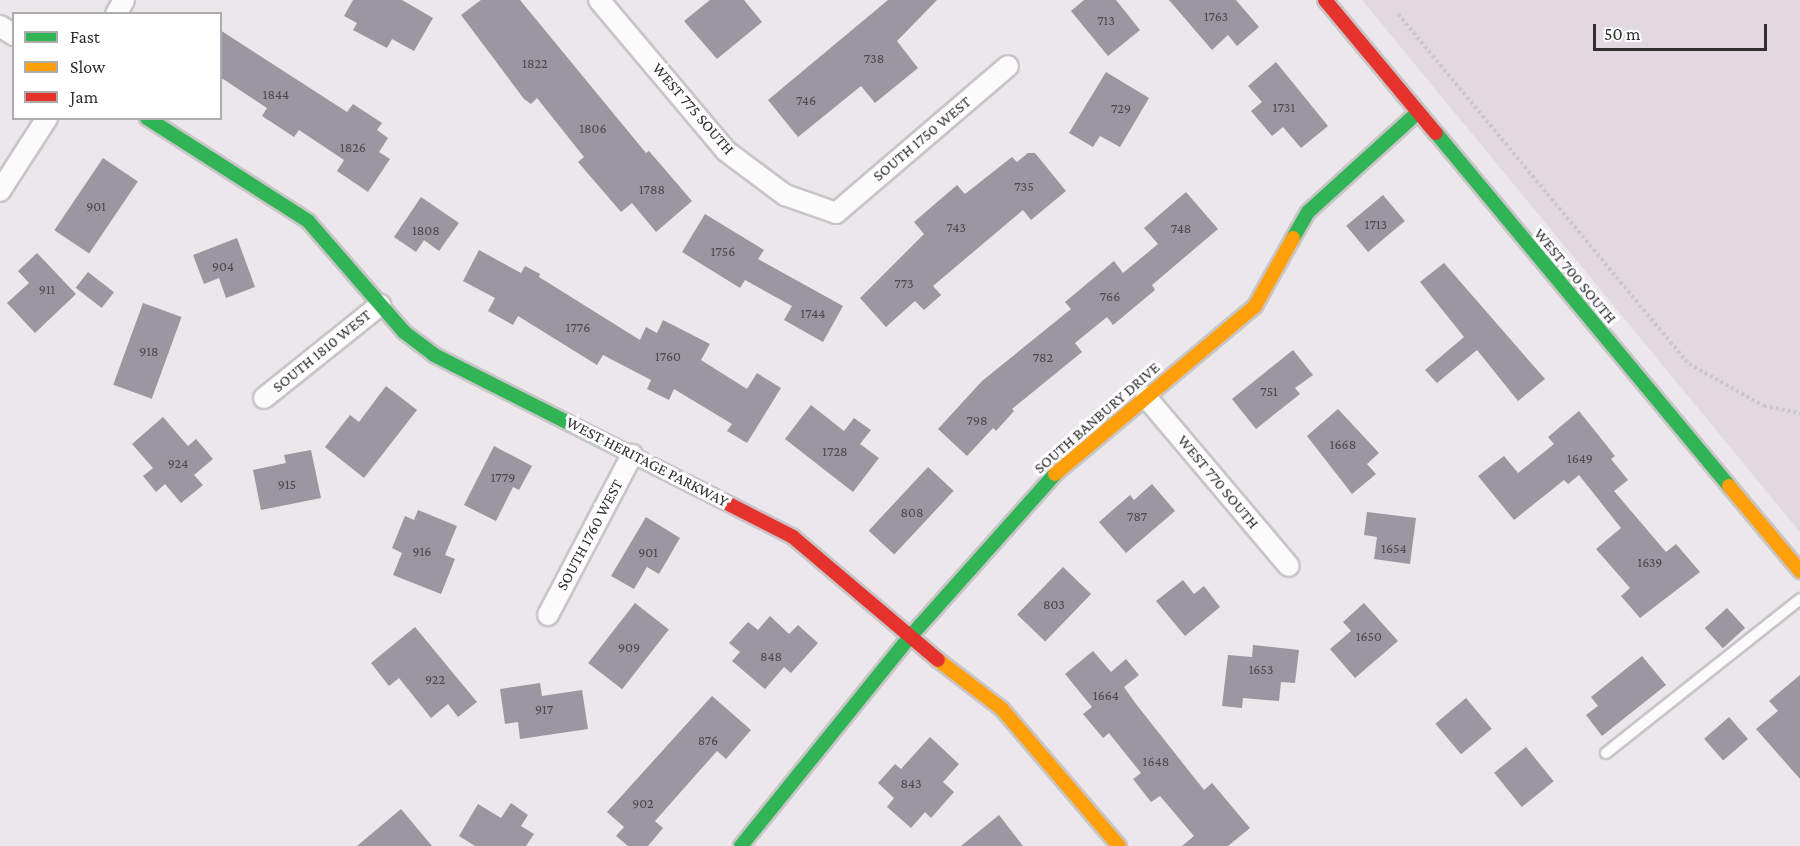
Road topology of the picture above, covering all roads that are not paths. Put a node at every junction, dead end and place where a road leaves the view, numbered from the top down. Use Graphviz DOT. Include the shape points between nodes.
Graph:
graph roads {
  1 [pos="1325,0"];
  2 [pos="609,3"];
  3 [pos="1008,66"];
  4 [pos="1418,113"];
  5 [pos="46,120"];
  6 [pos="150,120"];
  7 [pos="0,191"];
  8 [pos="836,213"];
  9 [pos="380,305"];
  10 [pos="1146,397"];
  11 [pos="264,398"];
  12 [pos="632,455"];
  13 [pos="1289,566"];
  14 [pos="1800,571"];
  15 [pos="1800,599"];
  16 [pos="548,615"];
  17 [pos="909,638"];
  18 [pos="1606,753"];
  19 [pos="741,846"];
  20 [pos="1119,846"];
  1 -- 4 [label="street, WEST 700 SOUTH"];
  2 -- 8 [label="street, WEST 775 SOUTH" via="726,151 785,195"];
  3 -- 8 [label="street, SOUTH 1750 WEST"];
  4 -- 10 [label="street, SOUTH BANBURY DRIVE" via="1308,212 1255,306"];
  4 -- 14 [label="street, WEST 700 SOUTH"];
  5 -- 7 [label="street"];
  6 -- 9 [label="street, WEST HERITAGE PARKWAY" via="308,221"];
  9 -- 11 [label="street, SOUTH 1810 WEST"];
  9 -- 12 [label="street, WEST HERITAGE PARKWAY" via="434,355"];
  10 -- 13 [label="street, WEST 770 SOUTH"];
  10 -- 17 [label="street, SOUTH BANBURY DRIVE" via="1050,478"];
  12 -- 16 [label="street, SOUTH 1760 WEST"];
  12 -- 17 [label="street, WEST HERITAGE PARKWAY" via="793,537"];
  15 -- 18 [label="lane"];
  17 -- 19 [label="street, SOUTH BANBURY DRIVE"];
  17 -- 20 [label="street, WEST HERITAGE PARKWAY" via="1002,709"];
}
